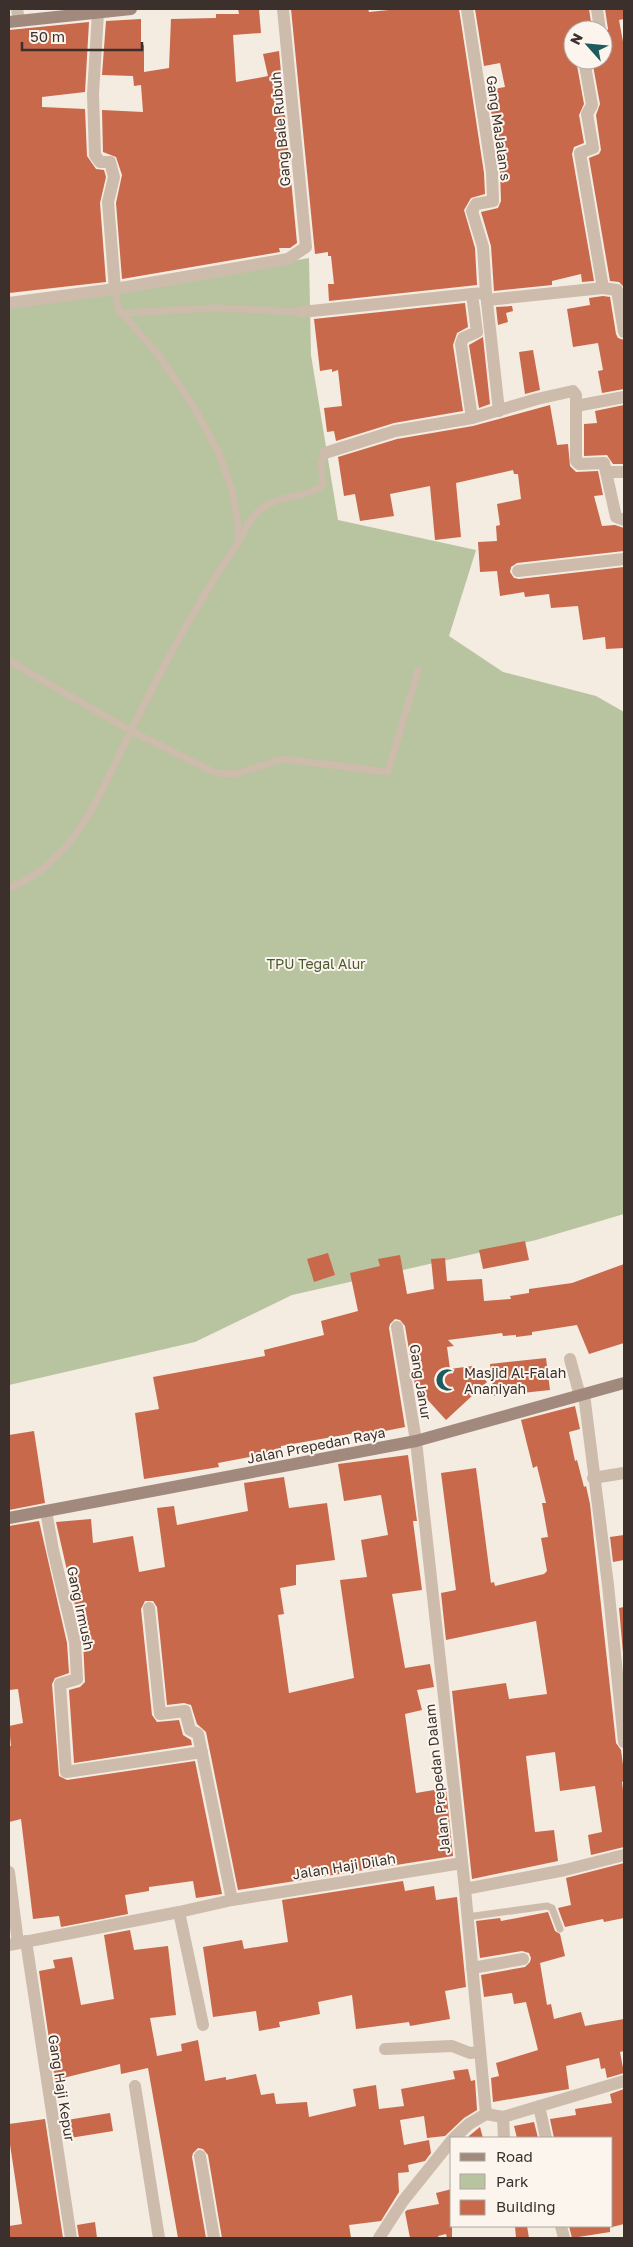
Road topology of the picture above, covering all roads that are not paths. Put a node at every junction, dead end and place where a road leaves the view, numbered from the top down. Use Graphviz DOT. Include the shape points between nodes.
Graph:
graph roads {
  1 [pos="131,9"];
  2 [pos="283,9"];
  3 [pos="467,9"];
  4 [pos="116,10"];
  5 [pos="98,14"];
  6 [pos="15,17"];
  7 [pos="586,70"];
  8 [pos="604,288"];
  9 [pos="115,289"];
  10 [pos="472,294"];
  11 [pos="487,297"];
  12 [pos="9,303"];
  13 [pos="308,311"];
  14 [pos="122,312"];
  15 [pos="624,332"];
  16 [pos="624,397"];
  17 [pos="576,406"];
  18 [pos="498,412"];
  19 [pos="472,418"];
  20 [pos="328,453"];
  21 [pos="607,472"];
  22 [pos="624,472"];
  23 [pos="624,520"];
  24 [pos="238,544"];
  25 [pos="624,559"];
  26 [pos="518,571"];
  27 [pos="9,662"];
  28 [pos="418,670"];
  29 [pos="130,731"];
  30 [pos="9,888"];
  31 [pos="397,1327"];
  32 [pos="570,1359"];
  33 [pos="624,1383"];
  34 [pos="582,1395"];
  35 [pos="416,1441"];
  36 [pos="624,1473"];
  37 [pos="593,1478"];
  38 [pos="46,1511"];
  39 [pos="9,1518"];
  40 [pos="149,1608"];
  41 [pos="624,1742"];
  42 [pos="202,1752"];
  43 [pos="624,1855"];
  44 [pos="462,1863"];
  45 [pos="9,1872"];
  46 [pos="464,1889"];
  47 [pos="232,1900"];
  48 [pos="179,1912"];
  49 [pos="467,1917"];
  50 [pos="560,1929"];
  51 [pos="18,1943"];
  52 [pos="523,1959"];
  53 [pos="472,1968"];
  54 [pos="203,2025"];
  55 [pos="386,2049"];
  56 [pos="480,2052"];
  57 [pos="624,2081"];
  58 [pos="135,2086"];
  59 [pos="539,2106"];
  60 [pos="486,2114"];
  61 [pos="503,2117"];
  62 [pos="455,2137"];
  63 [pos="504,2137"];
  64 [pos="546,2137"];
  65 [pos="450,2143"];
  66 [pos="200,2156"];
  67 [pos="71,2238"];
  68 [pos="159,2238"];
  69 [pos="214,2238"];
  70 [pos="379,2238"];
  1 -- 4 [label="street"];
  2 -- 9 [label="street, Gang Bale Rubuh" via="306,247 288,259"];
  3 -- 11 [label="street, Gang MaJalan s" via="492,172 493,201 476,204 472,211 483,247"];
  4 -- 5 [label="street"];
  5 -- 6 [label="street"];
  5 -- 9 [label="street" via="93,94 95,155 100,162 110,162 114,177 108,202"];
  7 -- 8 [label="street" via="592,105 588,114 593,148 580,153"];
  8 -- 11 [label="street"];
  8 -- 15 [label="street" via="616,290"];
  9 -- 12 [label="street"];
  9 -- 14 [label="lane" via="117,306"];
  10 -- 11 [label="street"];
  10 -- 13 [label="street"];
  10 -- 19 [label="street" via="477,332 463,338 461,344"];
  11 -- 18 [label="street"];
  13 -- 14 [label="lane" via="216,308"];
  14 -- 24 [label="lane" via="157,353 218,450 232,490"];
  16 -- 17 [label="street"];
  17 -- 18 [label="street" via="573,392"];
  17 -- 21 [label="street" via="576,461 579,464 603,462"];
  18 -- 19 [label="street"];
  19 -- 20 [label="street" via="395,431"];
  20 -- 24 [label="lane" via="321,462 323,485 262,508 254,515"];
  21 -- 22 [label="street"];
  21 -- 23 [label="street" via="616,518"];
  24 -- 29 [label="lane" via="204,594"];
  25 -- 26 [label="street"];
  27 -- 29 [label="lane"];
  28 -- 29 [label="lane" via="388,772 283,759 236,774 216,773"];
  29 -- 30 [label="lane" via="104,789 74,835 51,862 27,880"];
  31 -- 35 [label="street, Gang Janur"];
  32 -- 34 [label="street"];
  33 -- 34 [label="street, Jalan Prepedan Raya"];
  34 -- 35 [label="street, Jalan Prepedan Raya"];
  34 -- 37 [label="street"];
  35 -- 38 [label="street, Jalan Prepedan Raya"];
  35 -- 44 [label="street, Jalan Prepedan Dalam"];
  36 -- 37 [label="street"];
  37 -- 41 [label="street"];
  38 -- 39 [label="street, Jalan Prepedan Raya"];
  38 -- 42 [label="street, Gang Irmush" via="75,1642 77,1679 60,1684 66,1772"];
  40 -- 42 [label="street" via="160,1714 185,1711 190,1730 198,1734"];
  42 -- 47 [label="street"];
  43 -- 46 [label="street"];
  44 -- 46 [label="street, Jalan Prepedan Dalam"];
  44 -- 47 [label="street, Jalan Haji Dilah"];
  45 -- 51 [label="street, Gang Haji Kepur"];
  46 -- 49 [label="street, Jalan Prepedan Dalam"];
  47 -- 48 [label="street"];
  48 -- 51 [label="street"];
  48 -- 54 [label="street"];
  49 -- 50 [label="lane" via="547,1906 552,1908"];
  49 -- 53 [label="street, Jalan Prepedan Dalam"];
  51 -- 67 [label="street, Gang Haji Kepur"];
  52 -- 53 [label="street"];
  53 -- 56 [label="street, Jalan Prepedan Dalam"];
  55 -- 56 [label="street" via="452,2046 470,2053"];
  56 -- 60 [label="street, Jalan Prepedan Dalam"];
  57 -- 59 [label="street"];
  58 -- 68 [label="street"];
  59 -- 61 [label="street"];
  59 -- 64 [label="street"];
  60 -- 61 [label="street"];
  60 -- 62 [label="street"];
  61 -- 63 [label="street"];
  65 -- 70 [label="street" via="403,2201"];
  66 -- 69 [label="street"];
}
